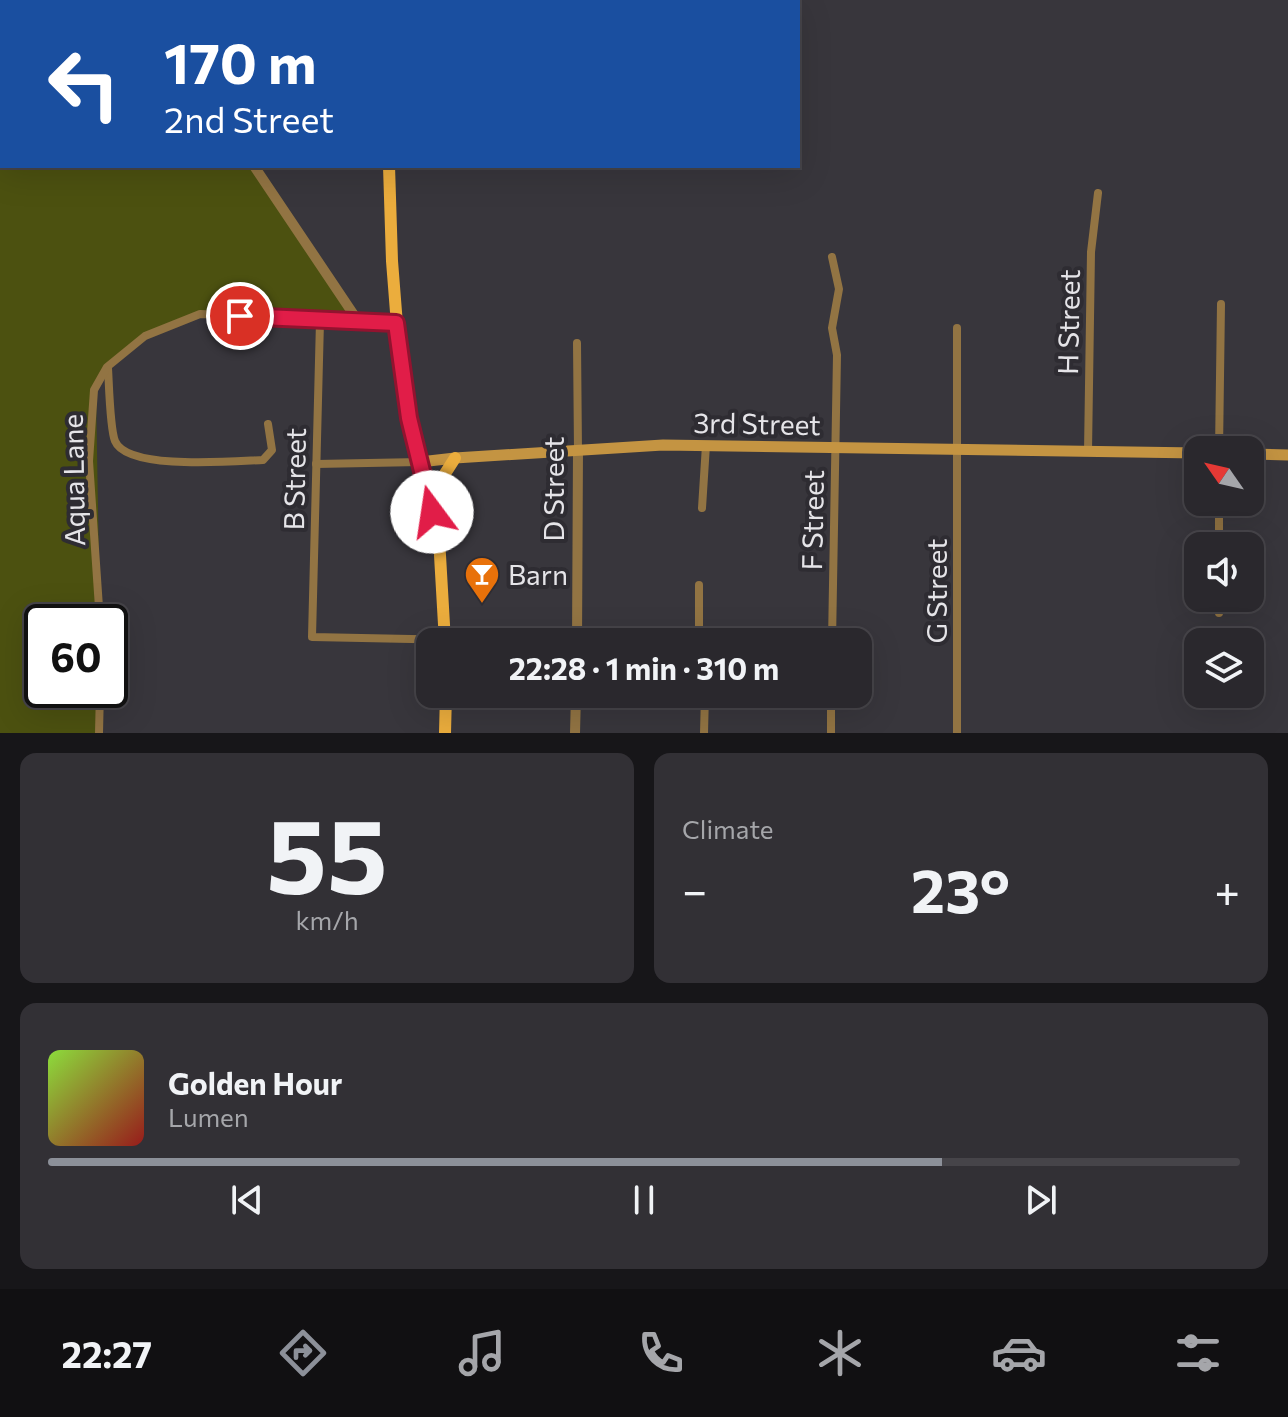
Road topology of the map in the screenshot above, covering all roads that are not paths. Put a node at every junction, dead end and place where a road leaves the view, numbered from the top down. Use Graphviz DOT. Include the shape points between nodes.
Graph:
graph roads {
  1 [pos="255,168"];
  2 [pos="389,168"];
  3 [pos="1098,193"];
  4 [pos="832,257"];
  5 [pos="1221,304"];
  6 [pos="320,321"];
  7 [pos="358,321"];
  8 [pos="396,323"];
  9 [pos="957,328"];
  10 [pos="577,343"];
  11 [pos="107,367"];
  12 [pos="268,424"];
  13 [pos="1219,436"];
  14 [pos="706,445"];
  15 [pos="836,448"];
  16 [pos="958,449"];
  17 [pos="578,451"];
  18 [pos="1088,452"];
  19 [pos="1184,453"];
  20 [pos="1264,454"];
  21 [pos="1288,455"];
  22 [pos="455,458"];
  23 [pos="420,462"];
  24 [pos="316,464"];
  25 [pos="702,508"];
  26 [pos="432,512"];
  27 [pos="699,585"];
  28 [pos="99,604"];
  29 [pos="444,628"];
  30 [pos="576,628"];
  31 [pos="699,628"];
  32 [pos="832,628"];
  33 [pos="416,640"];
  34 [pos="100,708"];
  35 [pos="446,708"];
  36 [pos="576,708"];
  37 [pos="705,708"];
  38 [pos="831,708"];
  39 [pos="99,733"];
  40 [pos="445,733"];
  41 [pos="575,733"];
  42 [pos="704,733"];
  43 [pos="831,733"];
  44 [pos="957,733"];
  1 -- 7 [label="street"];
  2 -- 8 [label="main road"];
  3 -- 18 [label="street, H Street" via="1091,252"];
  4 -- 15 [label="street, F Street" via="839,289 832,328 837,355"];
  5 -- 13 [label="street"];
  6 -- 7 [label="street, Aqua Lane"];
  6 -- 11 [label="street, Aqua Lane" via="200,314 145,336"];
  6 -- 24 [label="street, B Street"];
  7 -- 8 [label="street"];
  8 -- 23 [label="main road"];
  9 -- 16 [label="street, G Street"];
  10 -- 17 [label="street, D Street"];
  11 -- 12 [label="street" via="115,442 133,456 193,463 263,460 272,450"];
  11 -- 28 [label="street, Aqua Lane" via="94,390 89,461"];
  14 -- 15 [label="main road, 3rd Street"];
  14 -- 17 [label="main road, 3rd Street"];
  14 -- 25 [label="street"];
  15 -- 16 [label="main road, 3rd Street"];
  15 -- 32 [label="street, F Street"];
  16 -- 18 [label="main road, 3rd Street"];
  16 -- 44 [label="street, G Street"];
  17 -- 22 [label="main road, 3rd Street"];
  17 -- 30 [label="street, D Street"];
  18 -- 19 [label="main road, 3rd Street"];
  20 -- 21 [label="main road"];
  22 -- 23 [label="main road, 3rd Street"];
  22 -- 26 [label="main road" via="441,480"];
  23 -- 24 [label="street, 3rd Street"];
  23 -- 26 [label="main road"];
  24 -- 33 [label="street, B Street" via="312,637"];
  26 -- 29 [label="main road" via="439,538"];
  27 -- 31 [label="street"];
  34 -- 39 [label="street"];
  35 -- 40 [label="main road"];
  36 -- 41 [label="street"];
  37 -- 42 [label="street"];
  38 -- 43 [label="street"];
}
